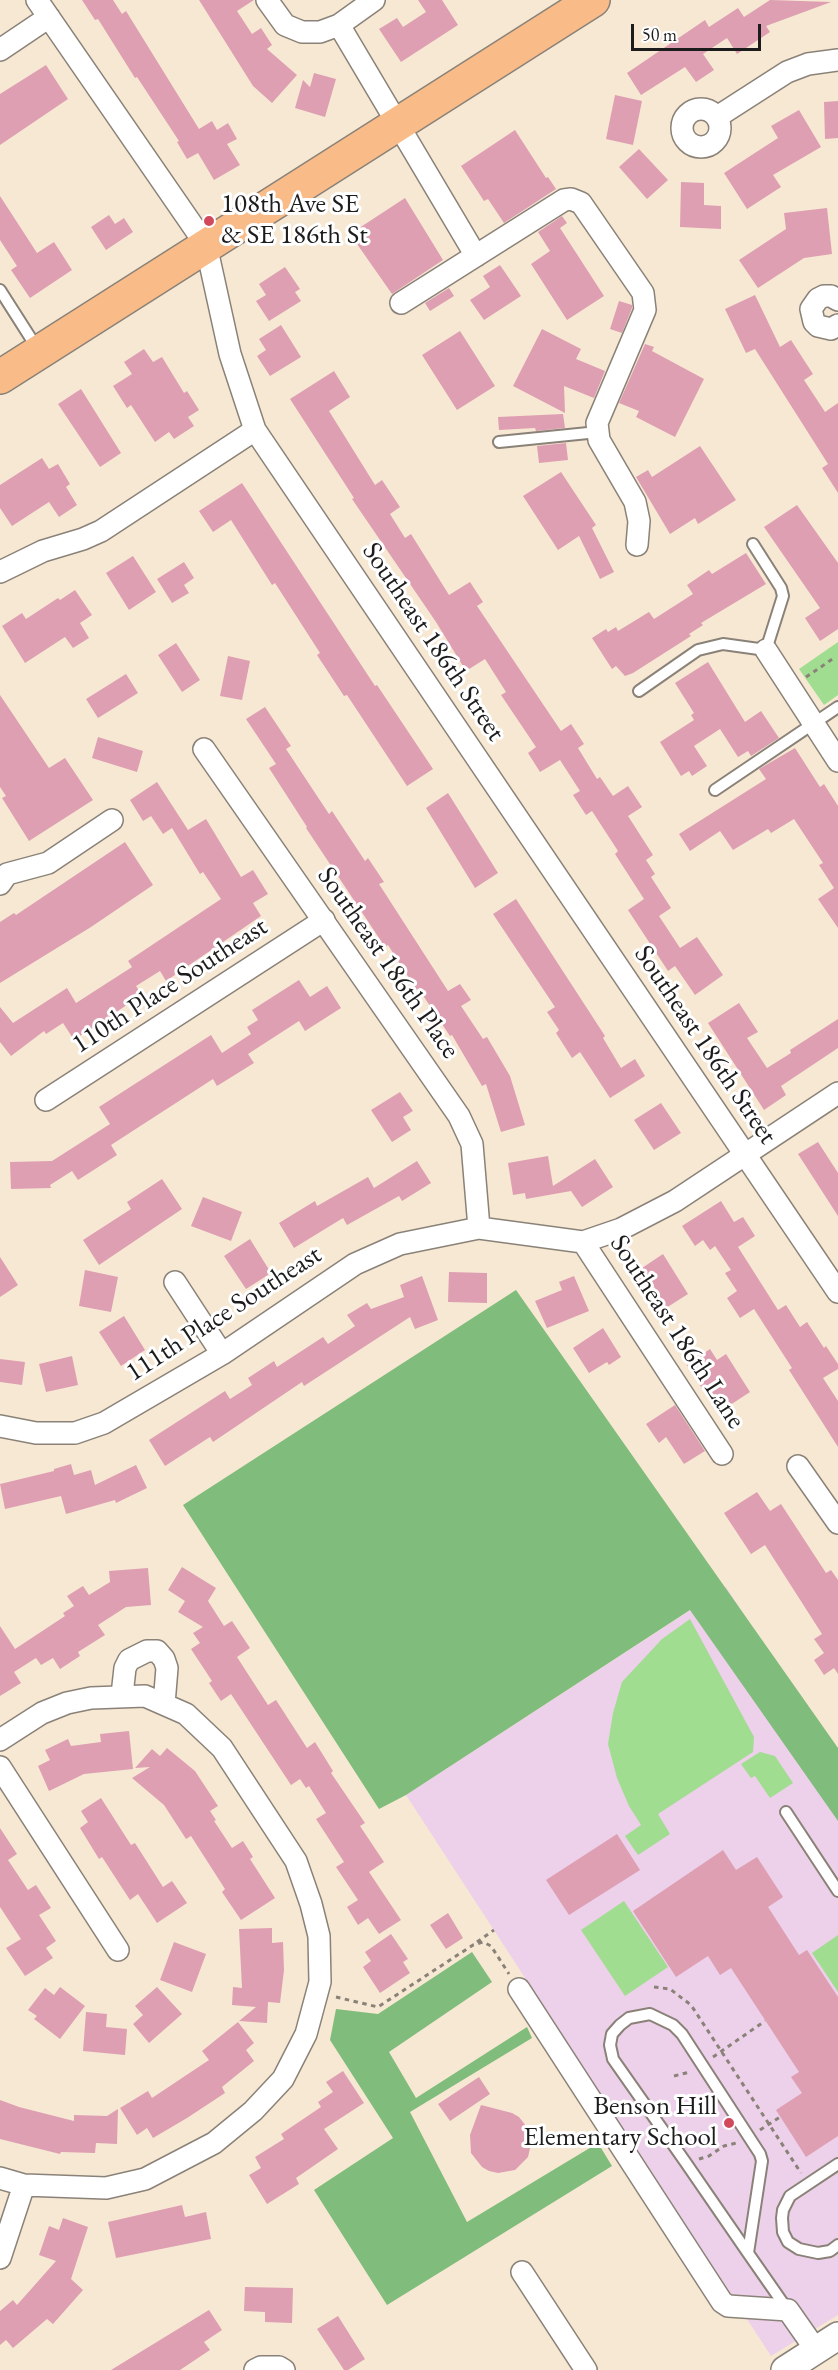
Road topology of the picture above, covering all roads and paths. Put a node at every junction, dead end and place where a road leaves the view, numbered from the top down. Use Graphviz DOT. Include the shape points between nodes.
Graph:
graph roads {
  1 [pos="37,0"];
  2 [pos="267,0"];
  3 [pos="374,0"];
  4 [pos="593,0"];
  5 [pos="49,17"];
  6 [pos="339,25"];
  7 [pos="0,50"];
  8 [pos="838,60"];
  9 [pos="717,117"];
  10 [pos="397,123"];
  11 [pos="206,245"];
  12 [pos="476,255"];
  13 [pos="0,290"];
  14 [pos="838,300"];
  15 [pos="401,303"];
  16 [pos="838,326"];
  17 [pos="40,351"];
  18 [pos="0,377"];
  19 [pos="255,430"];
  20 [pos="598,432"];
  21 [pos="499,441"];
  22 [pos="753,544"];
  23 [pos="637,545"];
  24 [pos="0,573"];
  25 [pos="766,650"];
  26 [pos="834,658"];
  27 [pos="790,688"];
  28 [pos="639,691"];
  29 [pos="838,707"];
  30 [pos="813,723"];
  31 [pos="204,749"];
  32 [pos="838,761"];
  33 [pos="715,790"];
  34 [pos="112,820"];
  35 [pos="2,874"];
  36 [pos="324,920"];
  37 [pos="838,1093"];
  38 [pos="46,1100"];
  39 [pos="745,1155"];
  40 [pos="478,1227"];
  41 [pos="583,1242"];
  42 [pos="175,1282"];
  43 [pos="838,1292"];
  44 [pos="222,1354"];
  45 [pos="0,1426"];
  46 [pos="722,1454"];
  47 [pos="798,1466"];
  48 [pos="838,1523"];
  49 [pos="122,1695"];
  50 [pos="154,1700"];
  51 [pos="0,1740"];
  52 [pos="0,1767"];
  53 [pos="786,1812"];
  54 [pos="838,1891"];
  55 [pos="495,1930"];
  56 [pos="473,1945"];
  57 [pos="118,1950"];
  58 [pos="654,1987"];
  59 [pos="318,1988"];
  60 [pos="519,1989"];
  61 [pos="765,2021"];
  62 [pos="721,2051"];
  63 [pos="702,2064"];
  64 [pos="674,2076"];
  65 [pos="838,2164"];
  66 [pos="0,2178"];
  67 [pos="808,2184"];
  68 [pos="24,2185"];
  69 [pos="838,2245"];
  70 [pos="748,2253"];
  71 [pos="0,2258"];
  72 [pos="522,2272"];
  73 [pos="788,2310"];
  74 [pos="827,2343"];
  75 [pos="281,2368"];
  76 [pos="255,2370"];
  77 [pos="586,2370"];
  78 [pos="785,2370"];
  1 -- 5 [label="street, Southeast 186th Street"];
  2 -- 6 [label="street" via="285,25 303,32 320,32"];
  3 -- 6 [label="street"];
  4 -- 10 [label="main road"];
  5 -- 7 [label="street"];
  5 -- 11 [label="street, Southeast 186th Street"];
  6 -- 10 [label="street"];
  8 -- 9 [label="street" via="808,63 787,72"];
  10 -- 11 [label="main road"];
  10 -- 12 [label="street"];
  11 -- 17 [label="main road"];
  11 -- 19 [label="street, Southeast 186th Street" via="230,354"];
  12 -- 15 [label="street"];
  12 -- 20 [label="street" via="564,200 581,203 643,293 645,309 597,423"];
  13 -- 17 [label="lane"];
  14 -- 16 [label="street" via="824,296 811,309 818,327"];
  17 -- 18 [label="main road"];
  19 -- 24 [label="street" via="101,531 43,551"];
  19 -- 39 [label="street, Southeast 186th Street"];
  20 -- 21 [label="lane"];
  20 -- 23 [label="street" via="635,502 639,521"];
  22 -- 25 [label="lane" via="783,596"];
  25 -- 27 [label="street"];
  25 -- 28 [label="lane" via="723,644 698,650"];
  26 -- 27 [label="path"];
  27 -- 30 [label="street"];
  29 -- 30 [label="lane"];
  30 -- 32 [label="street"];
  30 -- 33 [label="lane"];
  31 -- 36 [label="street, Southeast 186th Place"];
  34 -- 35 [label="street" via="48,863"];
  36 -- 38 [label="street, 110th Place Southeast"];
  36 -- 40 [label="street, Southeast 186th Place" via="459,1116 472,1144"];
  37 -- 39 [label="street"];
  39 -- 41 [label="street" via="675,1201 621,1229"];
  39 -- 43 [label="street, Southeast 186th Street"];
  40 -- 41 [label="street"];
  40 -- 44 [label="street, 111th Place Southeast" via="400,1244 355,1264"];
  41 -- 46 [label="street, Southeast 186th Lane"];
  42 -- 44 [label="street"];
  44 -- 45 [label="street, 111th Place Southeast" via="104,1423 75,1433 36,1433"];
  47 -- 48 [label="street"];
  49 -- 50 [label="street"];
  49 -- 50 [label="street" via="129,1660 147,1651 157,1652 167,1668"];
  49 -- 51 [label="street" via="67,1703 42,1713"];
  50 -- 59 [label="street" via="186,1714 222,1748 296,1861 319,1936"];
  52 -- 57 [label="street"];
  53 -- 54 [label="lane"];
  55 -- 56 [label="path"];
  56 -- 59 [label="path" via="378,2007"];
  56 -- 60 [label="path" via="483,1942 492,1946"];
  58 -- 62 [label="path" via="670,1989 691,2005"];
  59 -- 68 [label="street" via="306,2034 283,2079 253,2111 214,2143 145,2179 106,2188"];
  60 -- 73 [label="street" via="722,2302 728,2306"];
  61 -- 62 [label="path"];
  62 -- 63 [label="path"];
  62 -- 67 [label="path"];
  63 -- 64 [label="path" via="691,2072"];
  63 -- 70 [label="lane" via="762,2161"];
  63 -- 70 [label="lane" via="678,2030 660,2017 637,2015 612,2034 613,2059"];
  65 -- 67 [label="lane"];
  66 -- 68 [label="street"];
  67 -- 69 [label="lane" via="790,2196 783,2210 783,2232 788,2242 809,2253 830,2251"];
  68 -- 71 [label="street"];
  70 -- 73 [label="lane"];
  72 -- 77 [label="street"];
  73 -- 74 [label="street"];
  74 -- 78 [label="street"];
  75 -- 76 [label="street"];
}
